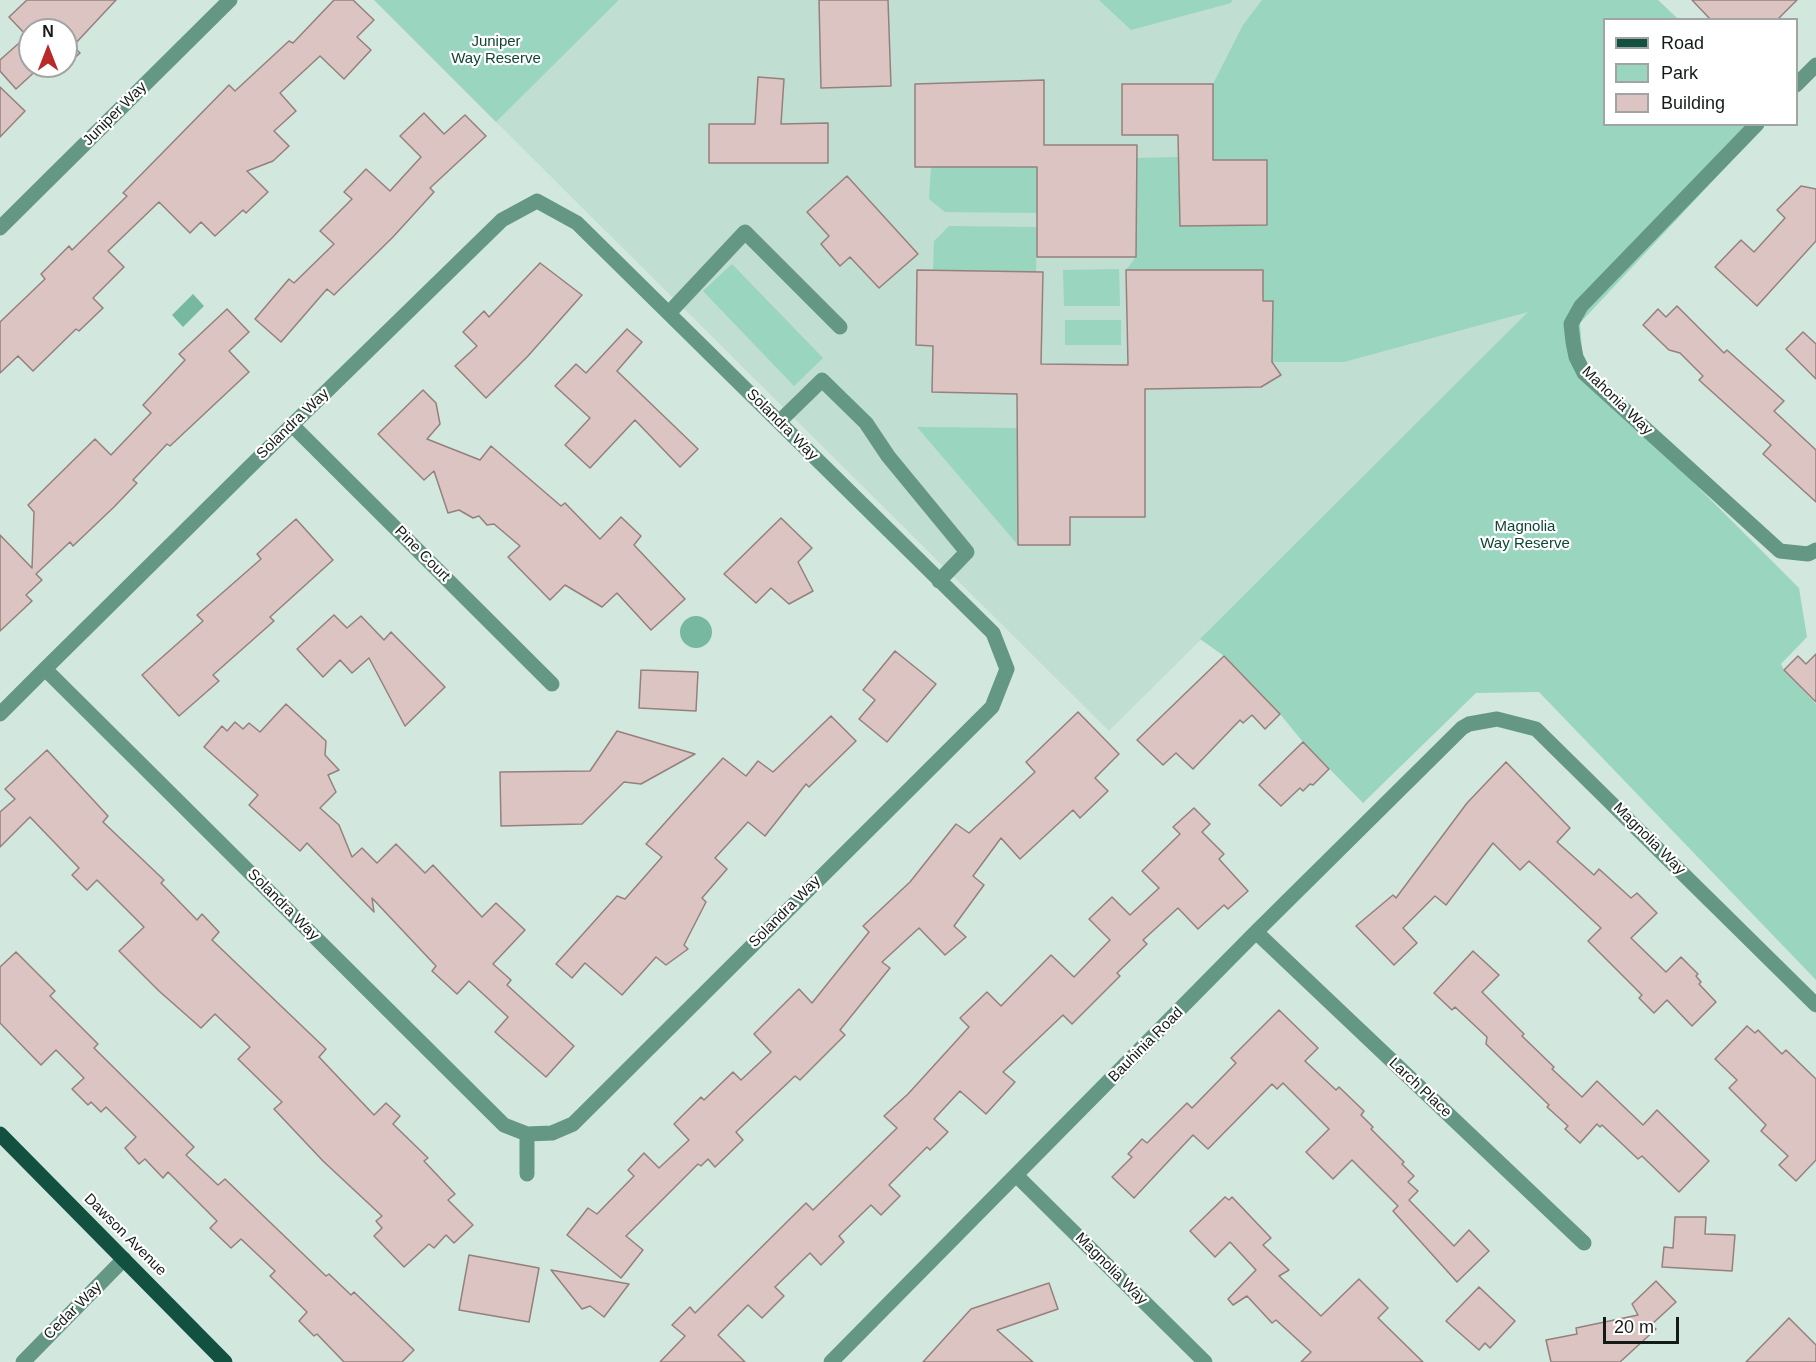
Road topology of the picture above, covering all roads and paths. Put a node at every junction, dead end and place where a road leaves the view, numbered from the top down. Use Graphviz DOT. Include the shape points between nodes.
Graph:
graph roads {
  1 [pos="230,0"];
  2 [pos="1816,66"];
  3 [pos="1798,84"];
  4 [pos="1755,126"];
  5 [pos="0,228"];
  6 [pos="669,313"];
  7 [pos="840,327"];
  8 [pos="779,422"];
  9 [pos="292,425"];
  10 [pos="1816,550"];
  11 [pos="939,581"];
  12 [pos="45,669"];
  13 [pos="552,684"];
  14 [pos="0,714"];
  15 [pos="1462,728"];
  16 [pos="1256,932"];
  17 [pos="1816,1005"];
  18 [pos="0,1134"];
  19 [pos="526,1134"];
  20 [pos="526,1174"];
  21 [pos="1017,1176"];
  22 [pos="1584,1243"];
  23 [pos="124,1259"];
  24 [pos="23,1362"];
  25 [pos="225,1362"];
  26 [pos="831,1362"];
  27 [pos="1204,1362"];
  1 -- 5 [label="street, Juniper Way"];
  2 -- 3 [label="street"];
  4 -- 10 [label="street, Mahonia Way" via="1581,306 1571,324 1573,342 1584,373 1780,551 1808,554"];
  6 -- 7 [label="street" via="746,232"];
  6 -- 8 [label="street, Solandra Way"];
  6 -- 9 [label="street, Solandra Way" via="577,223 537,201 502,219"];
  8 -- 11 [label="street, Solandra Way"];
  8 -- 11 [label="street" via="822,380 866,423 888,456 967,552"];
  9 -- 12 [label="street, Solandra Way"];
  9 -- 13 [label="street, Pine Court"];
  11 -- 19 [label="street, Solandra Way" via="993,633 1007,669 992,707 573,1124 552,1133"];
  12 -- 14 [label="street, Solandra Way"];
  12 -- 19 [label="street, Solandra Way" via="504,1125"];
  15 -- 16 [label="street, Bauhinia Road"];
  15 -- 17 [label="street, Magnolia Way" via="1476,721 1497,719 1536,729"];
  16 -- 21 [label="street, Bauhinia Road"];
  16 -- 22 [label="street, Larch Place"];
  18 -- 23 [label="main road, Dawson Avenue"];
  19 -- 20 [label="street"];
  21 -- 26 [label="street, Bauhinia Road"];
  21 -- 27 [label="street, Magnolia Way"];
  23 -- 24 [label="street, Cedar Way"];
  23 -- 25 [label="main road, Dawson Avenue"];
}
